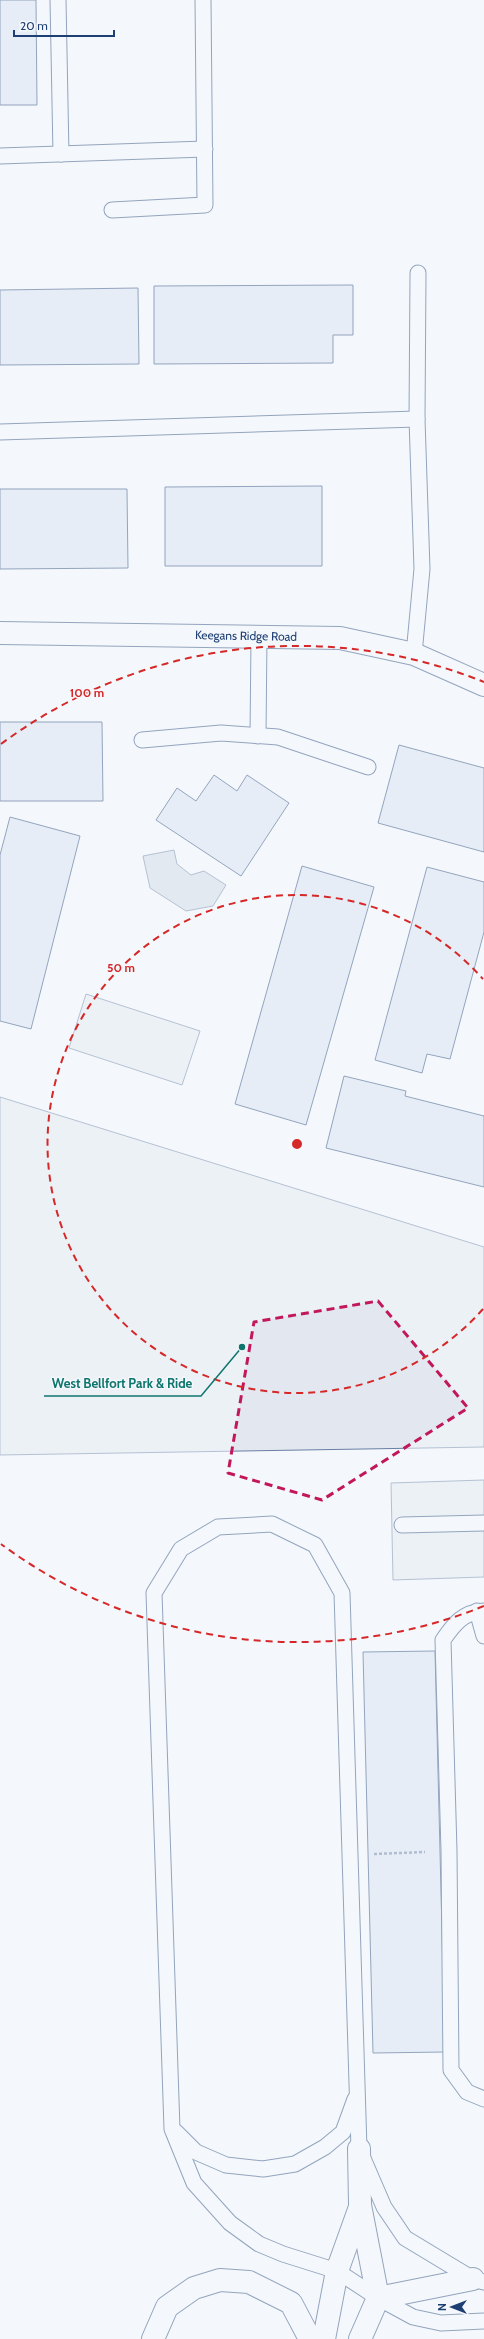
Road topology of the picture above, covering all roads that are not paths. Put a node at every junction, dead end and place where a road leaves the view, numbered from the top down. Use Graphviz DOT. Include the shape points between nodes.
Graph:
graph roads {
  1 [pos="58,0"];
  2 [pos="202,0"];
  3 [pos="205,149"];
  4 [pos="61,154"];
  5 [pos="0,156"];
  6 [pos="112,210"];
  7 [pos="418,273"];
  8 [pos="417,419"];
  9 [pos="0,432"];
  10 [pos="0,633"];
  11 [pos="259,637"];
  12 [pos="414,654"];
  13 [pos="484,685"];
  14 [pos="258,736"];
  15 [pos="142,740"];
  16 [pos="368,766"];
  17 [pos="484,1523"];
  18 [pos="402,1525"];
  19 [pos="480,1611"];
  20 [pos="484,1636"];
  21 [pos="358,2091"];
  22 [pos="484,2099"];
  23 [pos="172,2129"];
  24 [pos="359,2148"];
  25 [pos="360,2206"];
  26 [pos="337,2271"];
  27 [pos="479,2280"];
  28 [pos="378,2298"];
  29 [pos="484,2321"];
  30 [pos="153,2339"];
  31 [pos="310,2339"];
  32 [pos="324,2339"];
  33 [pos="360,2339"];
  1 -- 4 [label="lane"];
  2 -- 3 [label="lane"];
  3 -- 4 [label="lane"];
  3 -- 6 [label="lane" via="205,205"];
  4 -- 5 [label="lane"];
  7 -- 8 [label="lane"];
  8 -- 9 [label="lane"];
  8 -- 12 [label="lane" via="422,569"];
  10 -- 11 [label="main road, Keegans Ridge Road"];
  11 -- 12 [label="main road, Keegans Ridge Road" via="340,638"];
  11 -- 14 [label="lane"];
  12 -- 13 [label="main road, Keegans Ridge Road"];
  14 -- 15 [label="lane" via="221,733"];
  14 -- 16 [label="lane" via="278,737"];
  17 -- 18 [label="lane"];
  19 -- 20 [label="lane"];
  19 -- 22 [label="lane" via="455,1622 443,1640 449,1851 451,2070 467,2092"];
  21 -- 23 [label="lane" via="343,2132 325,2147 295,2164 263,2169 226,2165 196,2152"];
  21 -- 23 [label="lane" via="342,1593 315,1545 272,1524 218,1526 181,1549 154,1593"];
  21 -- 24 [label="lane"];
  23 -- 26 [label="lane" via="194,2183 230,2223 265,2246"];
  24 -- 25 [label="main road"];
  24 -- 27 [label="lane" via="384,2207 405,2238"];
  25 -- 26 [label="main road"];
  25 -- 28 [label="main road"];
  26 -- 28 [label="lane"];
  26 -- 32 [label="main road"];
  27 -- 28 [label="main road"];
  28 -- 29 [label="lane" via="420,2318 441,2323"];
  28 -- 33 [label="main road"];
  30 -- 31 [label="main road" via="167,2307 194,2288 220,2280 249,2282 291,2303"];
}
